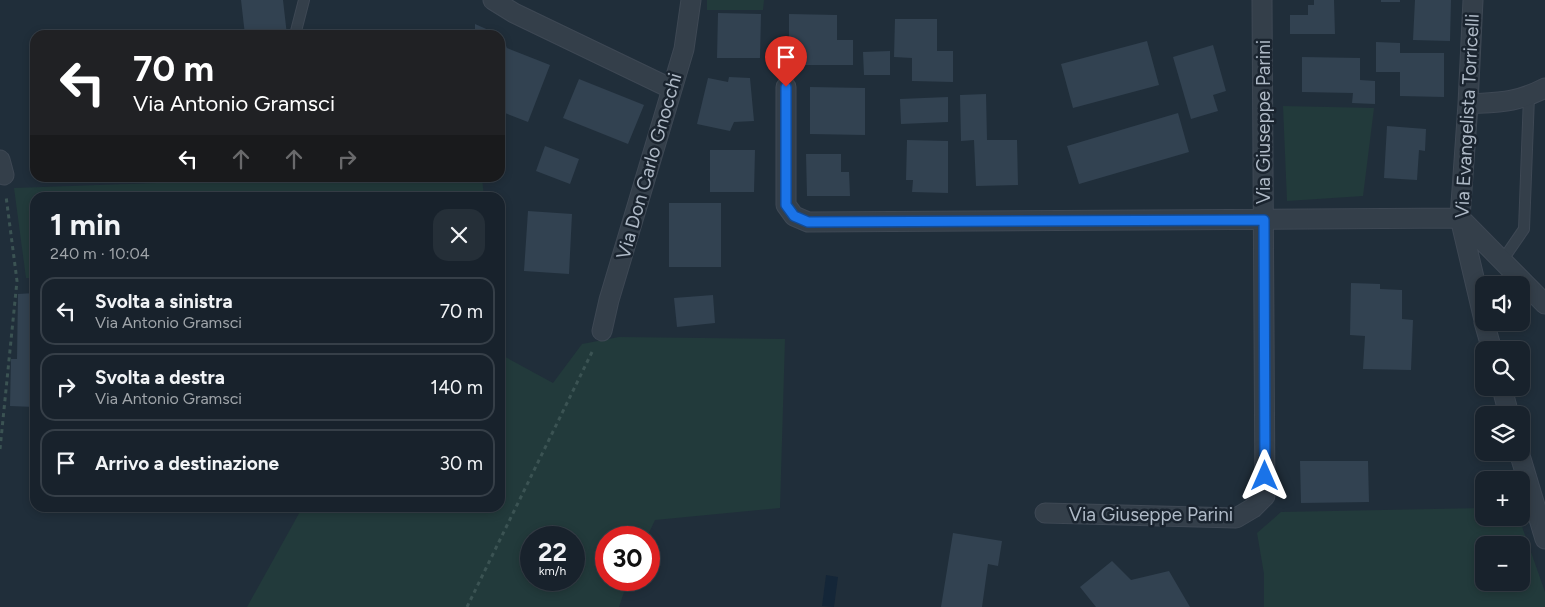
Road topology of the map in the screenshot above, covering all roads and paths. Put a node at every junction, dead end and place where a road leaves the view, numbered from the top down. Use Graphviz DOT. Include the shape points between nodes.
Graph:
graph roads {
  1 [pos="304,0"];
  2 [pos="493,0"];
  3 [pos="691,0"];
  4 [pos="1262,0"];
  5 [pos="1473,0"];
  6 [pos="296,30"];
  7 [pos="786,87"];
  8 [pos="672,89"];
  9 [pos="1537,92"];
  10 [pos="1468,104"];
  11 [pos="2,168"];
  12 [pos="1460,218"];
  13 [pos="1264,220"];
  14 [pos="1502,261"];
  15 [pos="1475,282"];
  16 [pos="1545,304"];
  17 [pos="602,331"];
  18 [pos="0,449"];
  19 [pos="1523,461"];
  20 [pos="1045,513"];
  21 [pos="1545,539"];
  22 [pos="467,607"];
  1 -- 6 [label="lane"];
  2 -- 8 [label="street"];
  3 -- 8 [label="street, Via Don Carlo Gnocchi" via="684,49"];
  4 -- 13 [label="street, Via Giuseppe Parini"];
  5 -- 10 [label="street, Via Evangelista Torricelli"];
  7 -- 13 [label="street" via="786,205 794,216 808,222"];
  8 -- 17 [label="street, Via Don Carlo Gnocchi"];
  9 -- 10 [label="street" via="1510,102"];
  9 -- 14 [label="lane" via="1524,229"];
  10 -- 12 [label="street, Via Evangelista Torricelli"];
  11 -- 18 [label="path" via="17,281"];
  12 -- 13 [label="street"];
  12 -- 14 [label="street"];
  12 -- 15 [label="street, Via Evangelista Torricelli"];
  13 -- 20 [label="street, Via Giuseppe Parini" via="1265,496 1236,518"];
  14 -- 16 [label="street"];
  17 -- 22 [label="path"];
  19 -- 21 [label="street"];
}
